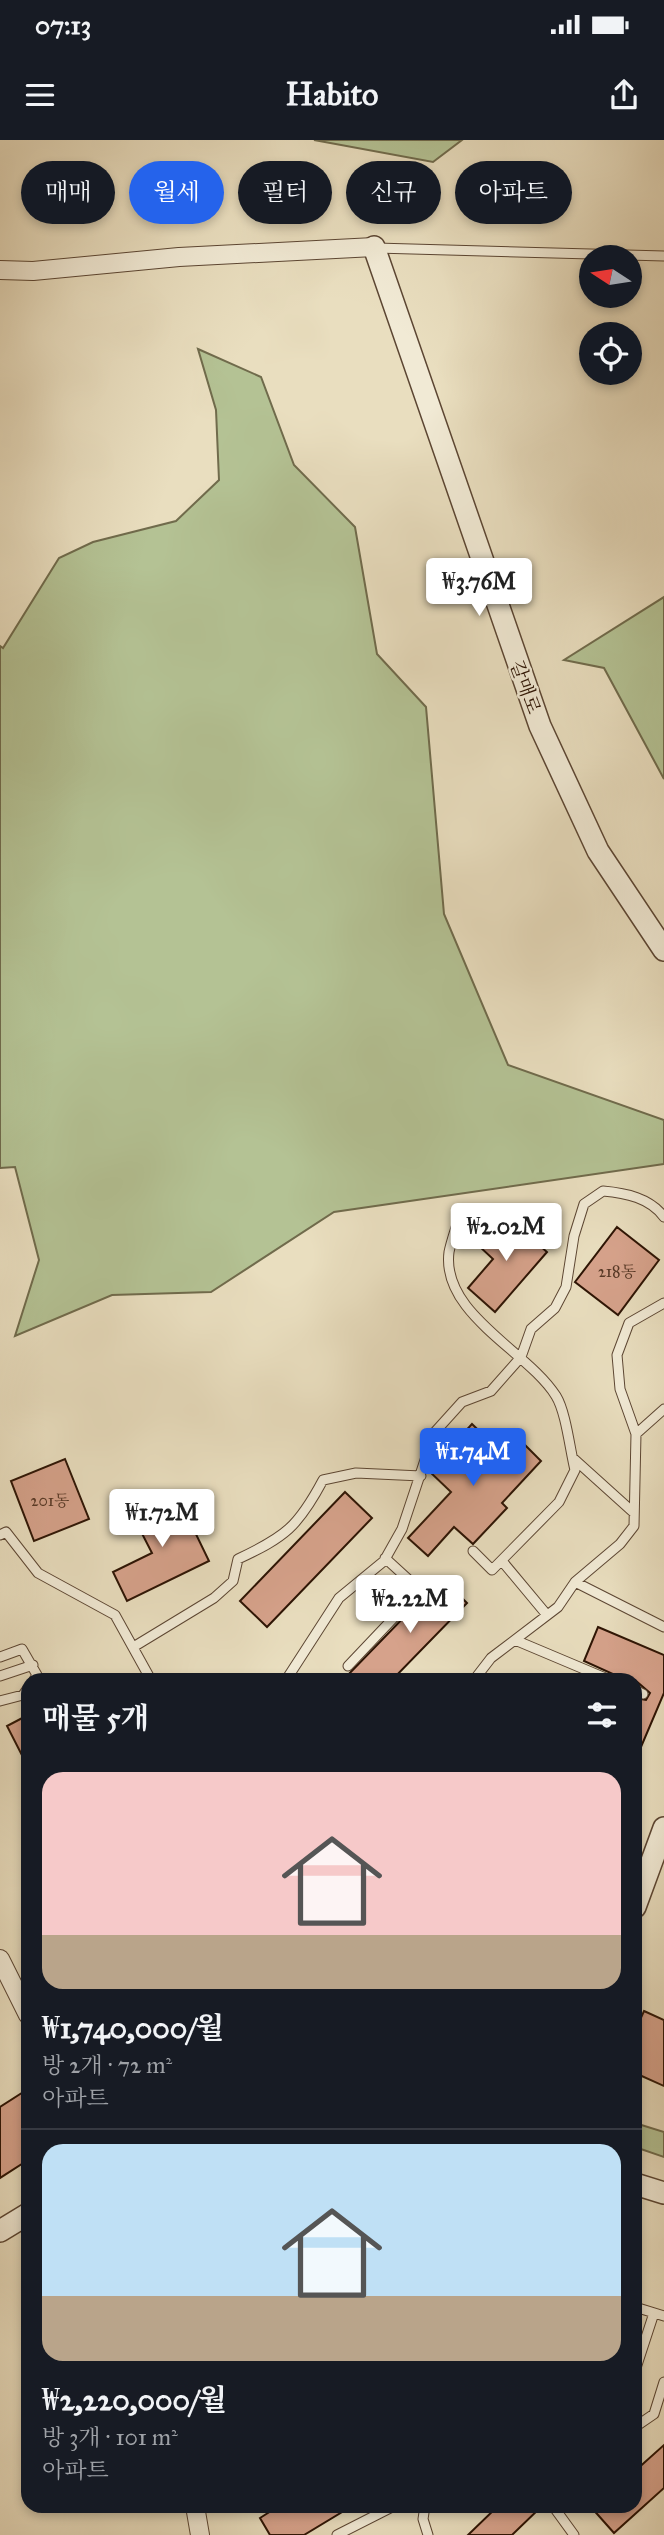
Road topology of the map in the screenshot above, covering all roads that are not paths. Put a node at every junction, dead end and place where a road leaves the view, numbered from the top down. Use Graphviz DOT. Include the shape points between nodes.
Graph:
graph roads {
  1 [pos="374,247"];
  2 [pos="664,256"];
  3 [pos="0,270"];
  4 [pos="664,950"];
  5 [pos="664,1217"];
  6 [pos="458,1221"];
  7 [pos="664,1303"];
  8 [pos="520,1357"];
  9 [pos="664,1409"];
  10 [pos="636,1434"];
  11 [pos="572,1457"];
  12 [pos="421,1476"];
  13 [pos="634,1513"];
  14 [pos="0,1535"];
  15 [pos="473,1551"];
  16 [pos="386,1558"];
  17 [pos="502,1561"];
  18 [pos="575,1582"];
  19 [pos="547,1615"];
  20 [pos="664,1627"];
  21 [pos="515,1640"];
  22 [pos="135,1646"];
  23 [pos="0,1657"];
  24 [pos="33,1665"];
  25 [pos="348,1665"];
  26 [pos="36,1673"];
  27 [pos="148,1673"];
  28 [pos="291,1673"];
  29 [pos="479,1673"];
  30 [pos="594,1673"];
  31 [pos="0,1676"];
  32 [pos="21,1696"];
  33 [pos="0,1701"];
  34 [pos="664,1828"];
  35 [pos="642,1888"];
  36 [pos="0,1959"];
  37 [pos="21,2001"];
  38 [pos="642,2186"];
  39 [pos="664,2193"];
  40 [pos="21,2218"];
  41 [pos="0,2231"];
  42 [pos="642,2308"];
  43 [pos="659,2314"];
  44 [pos="642,2354"];
  45 [pos="664,2382"];
  46 [pos="642,2422"];
  47 [pos="196,2513"];
  48 [pos="380,2513"];
  49 [pos="424,2513"];
  50 [pos="558,2513"];
  51 [pos="570,2533"];
  52 [pos="200,2535"];
  53 [pos="337,2535"];
  54 [pos="428,2535"];
  1 -- 2 [label="lane"];
  1 -- 3 [label="street"];
  1 -- 4 [label="street, 갈매로" via="540,726 598,851"];
  5 -- 8 [label="lane" via="657,1208 628,1194 603,1191 584,1204 566,1287 555,1308 531,1329"];
  6 -- 8 [label="lane" via="449,1254 455,1285 478,1321"];
  7 -- 10 [label="lane" via="629,1323 617,1355 620,1389"];
  8 -- 11 [label="lane" via="557,1397"];
  8 -- 12 [label="lane" via="491,1391 462,1402 434,1433"];
  9 -- 10 [label="lane"];
  10 -- 13 [label="lane"];
  11 -- 13 [label="lane"];
  11 -- 17 [label="lane" via="575,1470 559,1502"];
  12 -- 16 [label="lane"];
  12 -- 22 [label="lane" via="356,1473 323,1480 302,1519 274,1542 238,1559 233,1581 223,1590"];
  13 -- 18 [label="lane" via="634,1526 620,1544"];
  14 -- 22 [label="lane" via="6,1532 38,1573 115,1615"];
  15 -- 17 [label="lane" via="492,1570"];
  16 -- 25 [label="lane" via="420,1590"];
  16 -- 28 [label="lane" via="339,1598"];
  17 -- 19 [label="lane"];
  18 -- 19 [label="lane"];
  18 -- 20 [label="lane"];
  19 -- 21 [label="lane"];
  21 -- 29 [label="lane"];
  21 -- 30 [label="lane"];
  22 -- 27 [label="lane"];
  23 -- 24 [label="lane" via="22,1649"];
  24 -- 26 [label="lane"];
  24 -- 31 [label="lane"];
  32 -- 33 [label="lane"];
  34 -- 35 [label="street"];
  36 -- 37 [label="street"];
  38 -- 39 [label="street"];
  40 -- 41 [label="street"];
  42 -- 43 [label="lane"];
  43 -- 44 [label="lane"];
  45 -- 46 [label="lane" via="654,2414"];
  47 -- 52 [label="street"];
  48 -- 53 [label="lane"];
  49 -- 54 [label="lane"];
  50 -- 51 [label="lane"];
}
